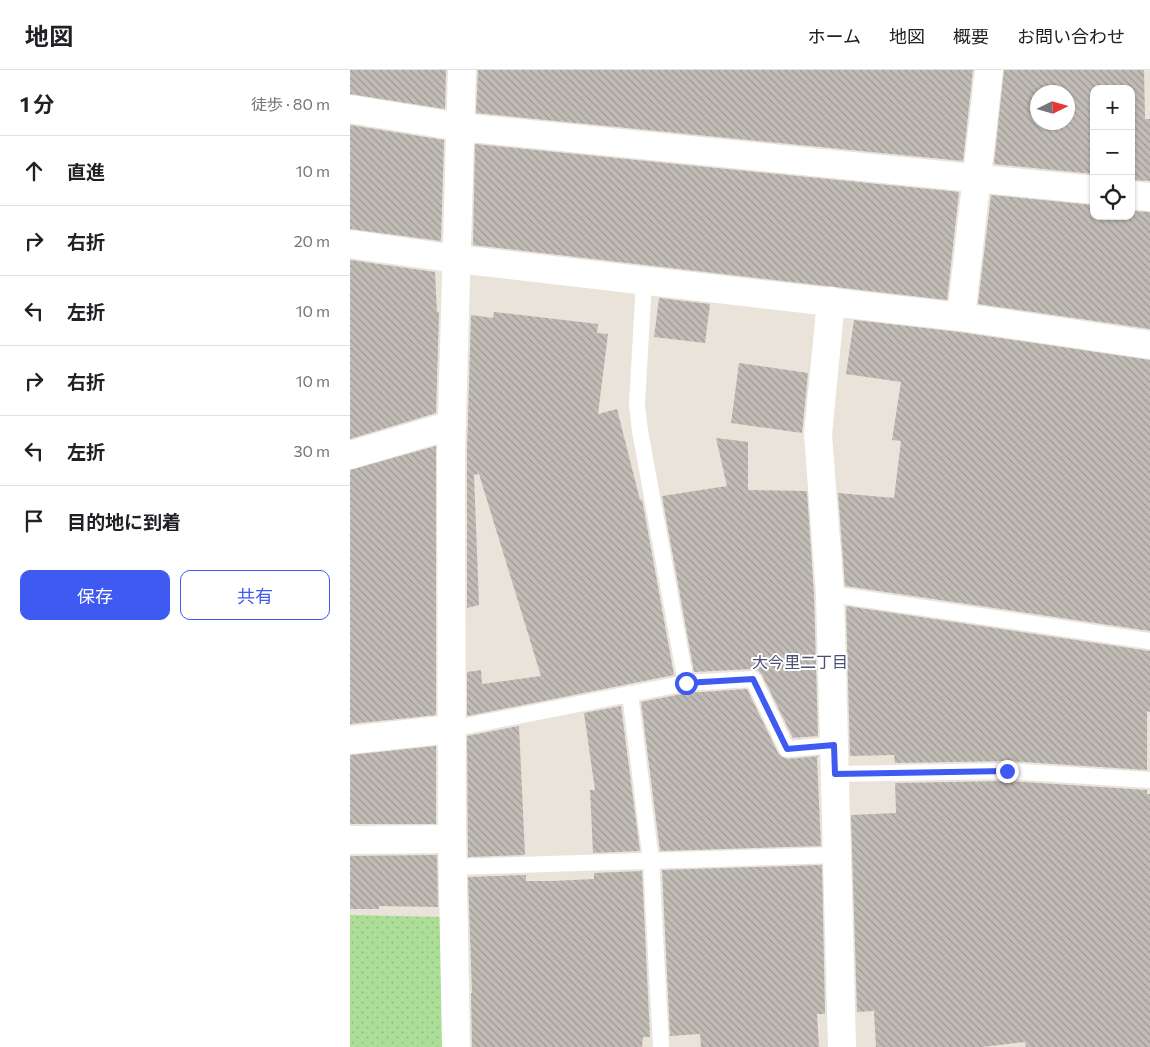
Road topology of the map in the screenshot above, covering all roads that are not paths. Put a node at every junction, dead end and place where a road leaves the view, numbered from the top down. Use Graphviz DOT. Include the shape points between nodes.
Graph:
graph roads {
  1 [pos="462,70"];
  2 [pos="989,70"];
  3 [pos="350,109"];
  4 [pos="460,127"];
  5 [pos="977,178"];
  6 [pos="1090,190"];
  7 [pos="1135,195"];
  8 [pos="1150,197"];
  9 [pos="350,244"];
  10 [pos="457,259"];
  11 [pos="644,280"];
  12 [pos="831,301"];
  13 [pos="962,317"];
  14 [pos="1150,345"];
  15 [pos="452,425"];
  16 [pos="350,455"];
  17 [pos="830,594"];
  18 [pos="1150,641"];
  19 [pos="686,683"];
  20 [pos="630,694"];
  21 [pos="451,729"];
  22 [pos="350,740"];
  23 [pos="834,745"];
  24 [pos="835,774"];
  25 [pos="1150,780"];
  26 [pos="452,839"];
  27 [pos="350,840"];
  28 [pos="837,855"];
  29 [pos="651,861"];
  30 [pos="453,867"];
  31 [pos="456,1047"];
  32 [pos="661,1047"];
  33 [pos="842,1047"];
  1 -- 4 [label="street"];
  2 -- 5 [label="street"];
  3 -- 4 [label="street"];
  4 -- 5 [label="street"];
  4 -- 10 [label="street"];
  5 -- 6 [label="street"];
  5 -- 13 [label="street"];
  7 -- 8 [label="street"];
  9 -- 10 [label="street"];
  10 -- 11 [label="street"];
  10 -- 15 [label="street"];
  11 -- 12 [label="street"];
  11 -- 19 [label="lane" via="638,414"];
  12 -- 13 [label="street"];
  12 -- 17 [label="street" via="818,434"];
  13 -- 14 [label="street"];
  15 -- 16 [label="street"];
  15 -- 21 [label="street"];
  17 -- 18 [label="lane"];
  17 -- 23 [label="street"];
  19 -- 20 [label="lane"];
  19 -- 23 [label="lane" via="753,679 787,749"];
  20 -- 21 [label="lane"];
  20 -- 29 [label="lane"];
  21 -- 22 [label="street"];
  21 -- 26 [label="street"];
  23 -- 24 [label="street"];
  24 -- 25 [label="lane" via="1007,771"];
  24 -- 28 [label="street"];
  26 -- 27 [label="street"];
  26 -- 30 [label="street"];
  28 -- 29 [label="lane"];
  28 -- 33 [label="street"];
  29 -- 30 [label="lane"];
  29 -- 32 [label="lane"];
  30 -- 31 [label="street"];
}
